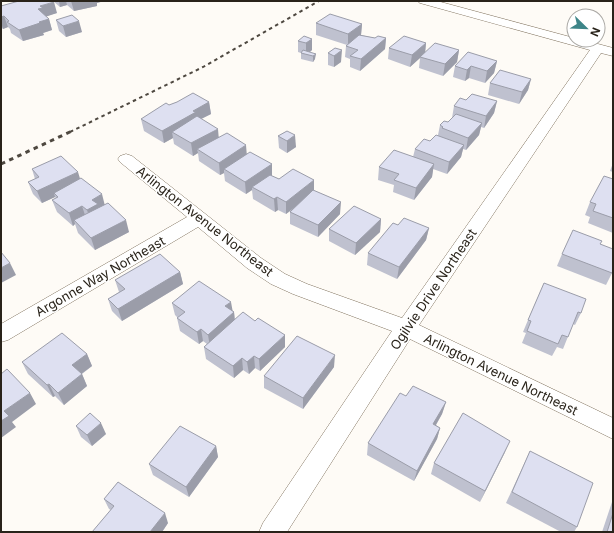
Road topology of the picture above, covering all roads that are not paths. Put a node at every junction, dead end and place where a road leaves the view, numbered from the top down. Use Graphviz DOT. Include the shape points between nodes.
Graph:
graph roads {
  1 [pos="424,1"];
  2 [pos="606,50"];
  3 [pos="126,159"];
  4 [pos="199,218"];
  5 [pos="406,328"];
  6 [pos="1,334"];
  7 [pos="613,429"];
  8 [pos="272,532"];
  1 -- 2 [label="street"];
  2 -- 5 [label="street, Ogilvie Drive Northeast"];
  3 -- 4 [label="street, Arlington Avenue Northeast"];
  4 -- 5 [label="street, Arlington Avenue Northeast" via="254,263 278,279"];
  4 -- 6 [label="street, Argonne Way Northeast"];
  5 -- 7 [label="street, Arlington Avenue Northeast"];
  5 -- 8 [label="street, Ogilvie Drive Northeast"];
}
